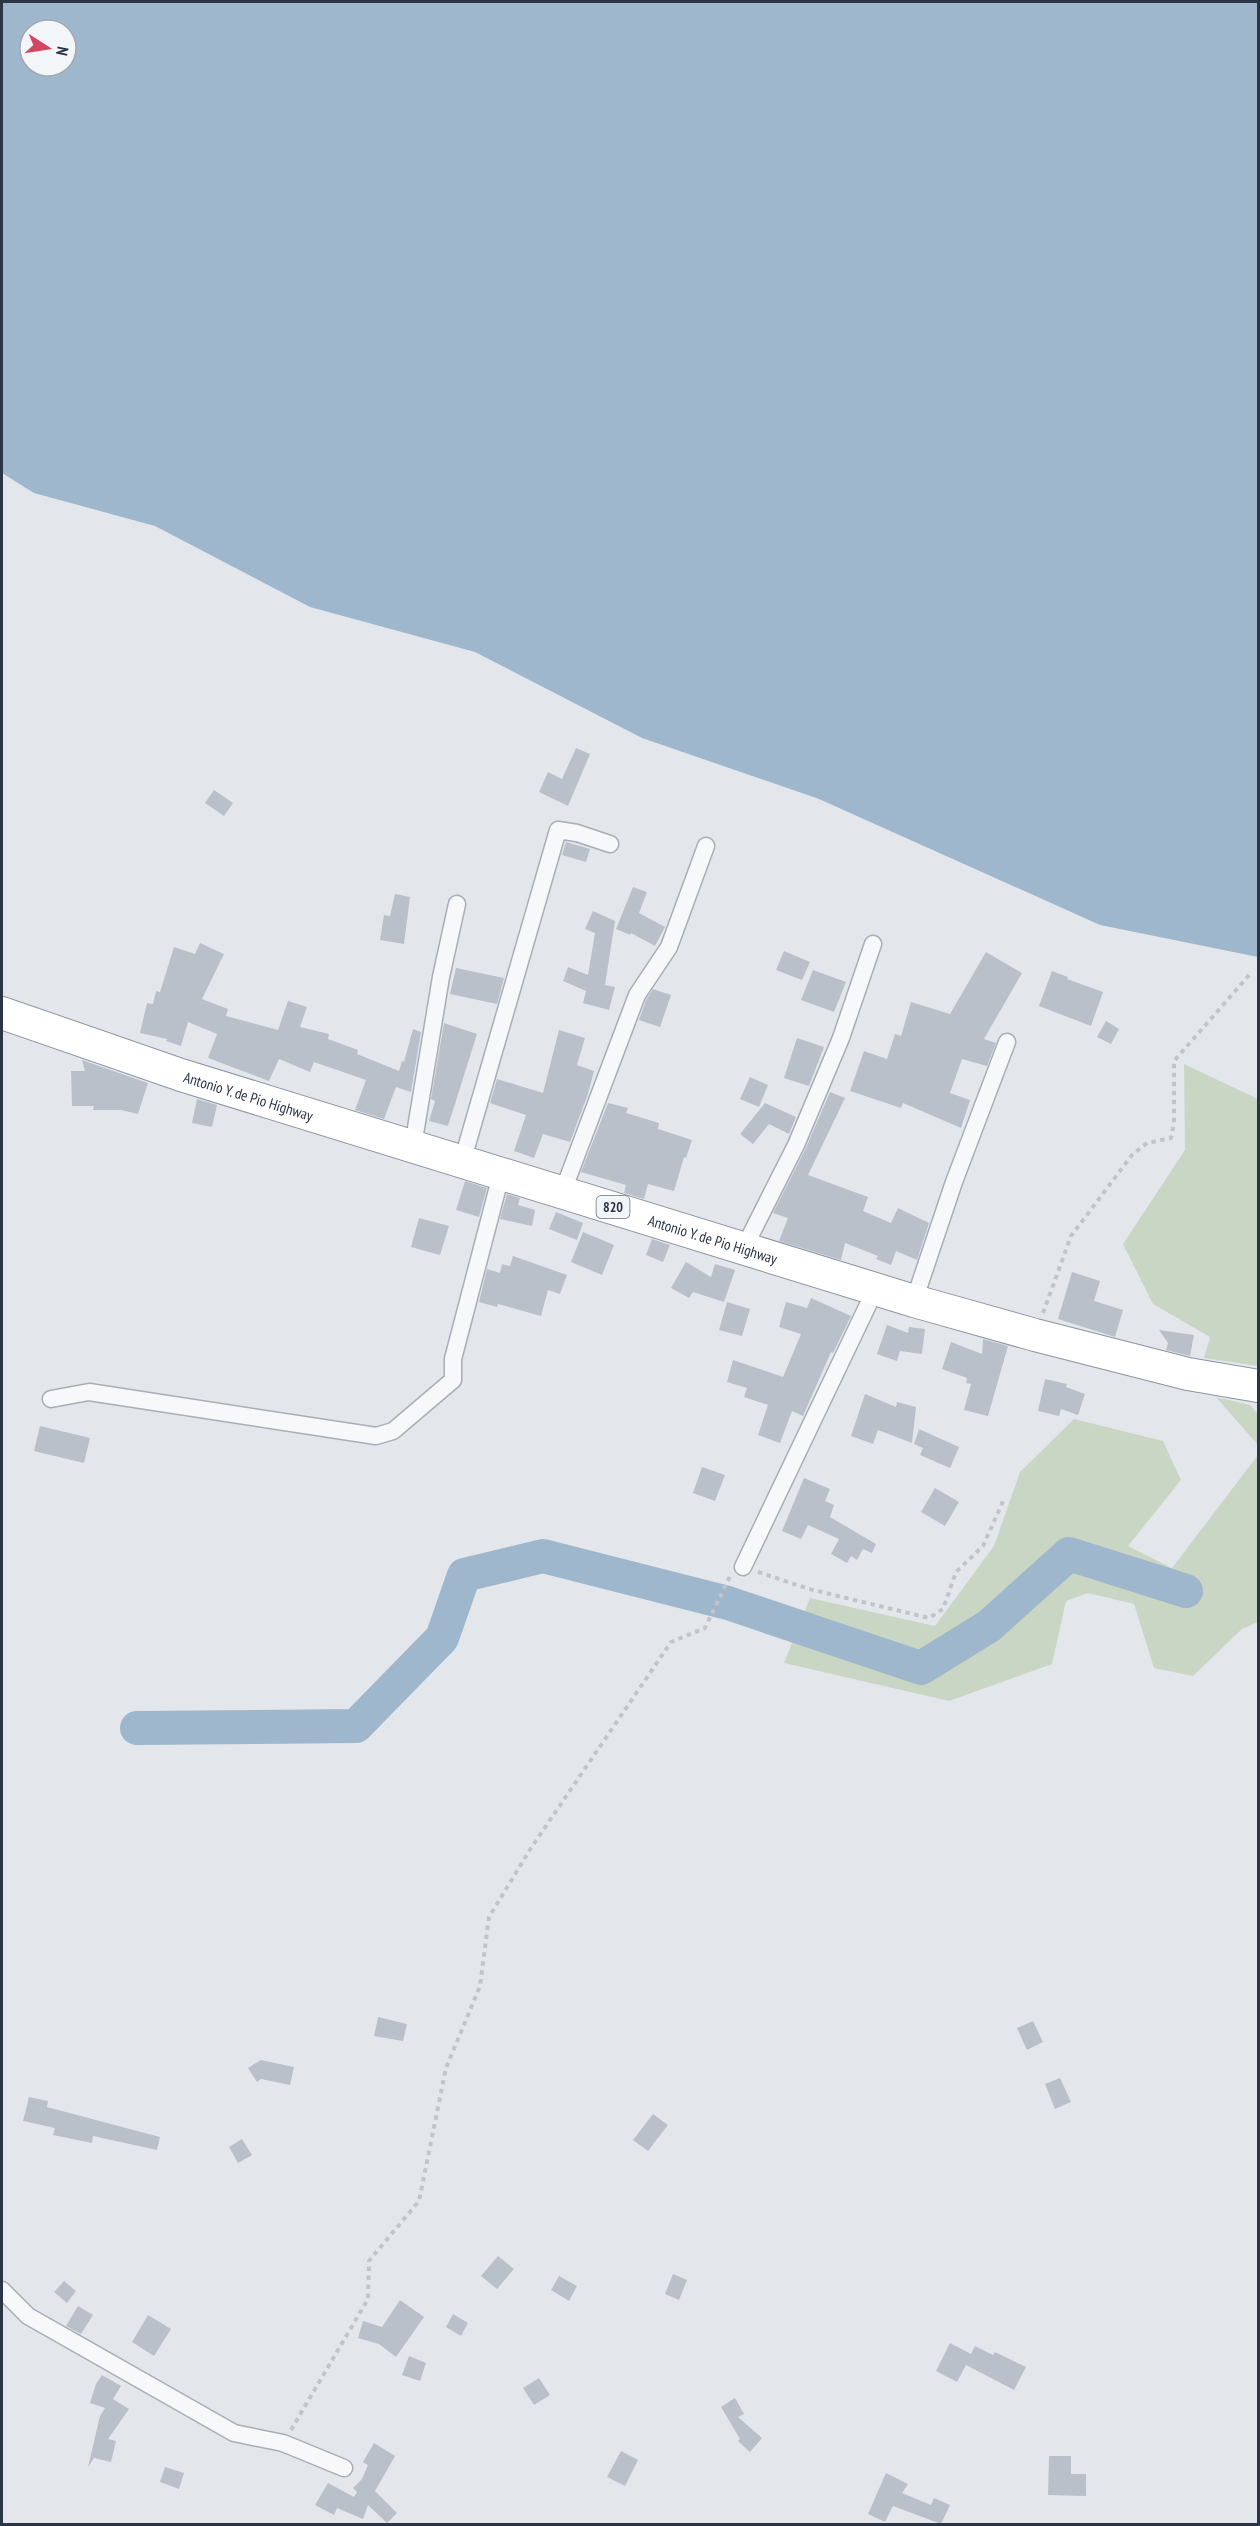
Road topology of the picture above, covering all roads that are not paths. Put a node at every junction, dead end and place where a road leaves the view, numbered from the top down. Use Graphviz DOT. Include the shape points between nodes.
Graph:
graph roads {
  1 [pos="610,844"];
  2 [pos="706,846"];
  3 [pos="458,904"];
  4 [pos="873,944"];
  5 [pos="2,1013"];
  6 [pos="1007,1042"];
  7 [pos="413,1146"];
  8 [pos="462,1162"];
  9 [pos="501,1175"];
  10 [pos="563,1191"];
  11 [pos="744,1248"];
  12 [pos="876,1288"];
  13 [pos="914,1301"];
  14 [pos="1258,1386"];
  15 [pos="51,1399"];
  16 [pos="736,1571"];
  17 [pos="2,2290"];
  18 [pos="344,2468"];
  1 -- 8 [label="street" via="558,830"];
  2 -- 10 [label="street" via="669,947 636,994"];
  3 -- 7 [label="street" via="441,977"];
  4 -- 11 [label="street" via="841,1038 796,1145"];
  5 -- 7 [label="highway, Antonio Y. de Pio Highway / 820" via="181,1075"];
  6 -- 13 [label="street"];
  7 -- 8 [label="highway, Antonio Y. de Pio Highway / 820"];
  8 -- 9 [label="highway, Antonio Y. de Pio Highway / 820"];
  9 -- 10 [label="highway, Antonio Y. de Pio Highway / 820"];
  9 -- 15 [label="street" via="453,1359 453,1380 393,1431 376,1436 89,1392"];
  10 -- 11 [label="highway, Antonio Y. de Pio Highway / 820"];
  11 -- 12 [label="highway, Antonio Y. de Pio Highway / 820"];
  12 -- 13 [label="highway, Antonio Y. de Pio Highway / 820"];
  12 -- 16 [label="street"];
  13 -- 14 [label="highway, Antonio Y. de Pio Highway / 820" via="1188,1374"];
  17 -- 18 [label="street" via="28,2316 234,2433 283,2443"];
}
